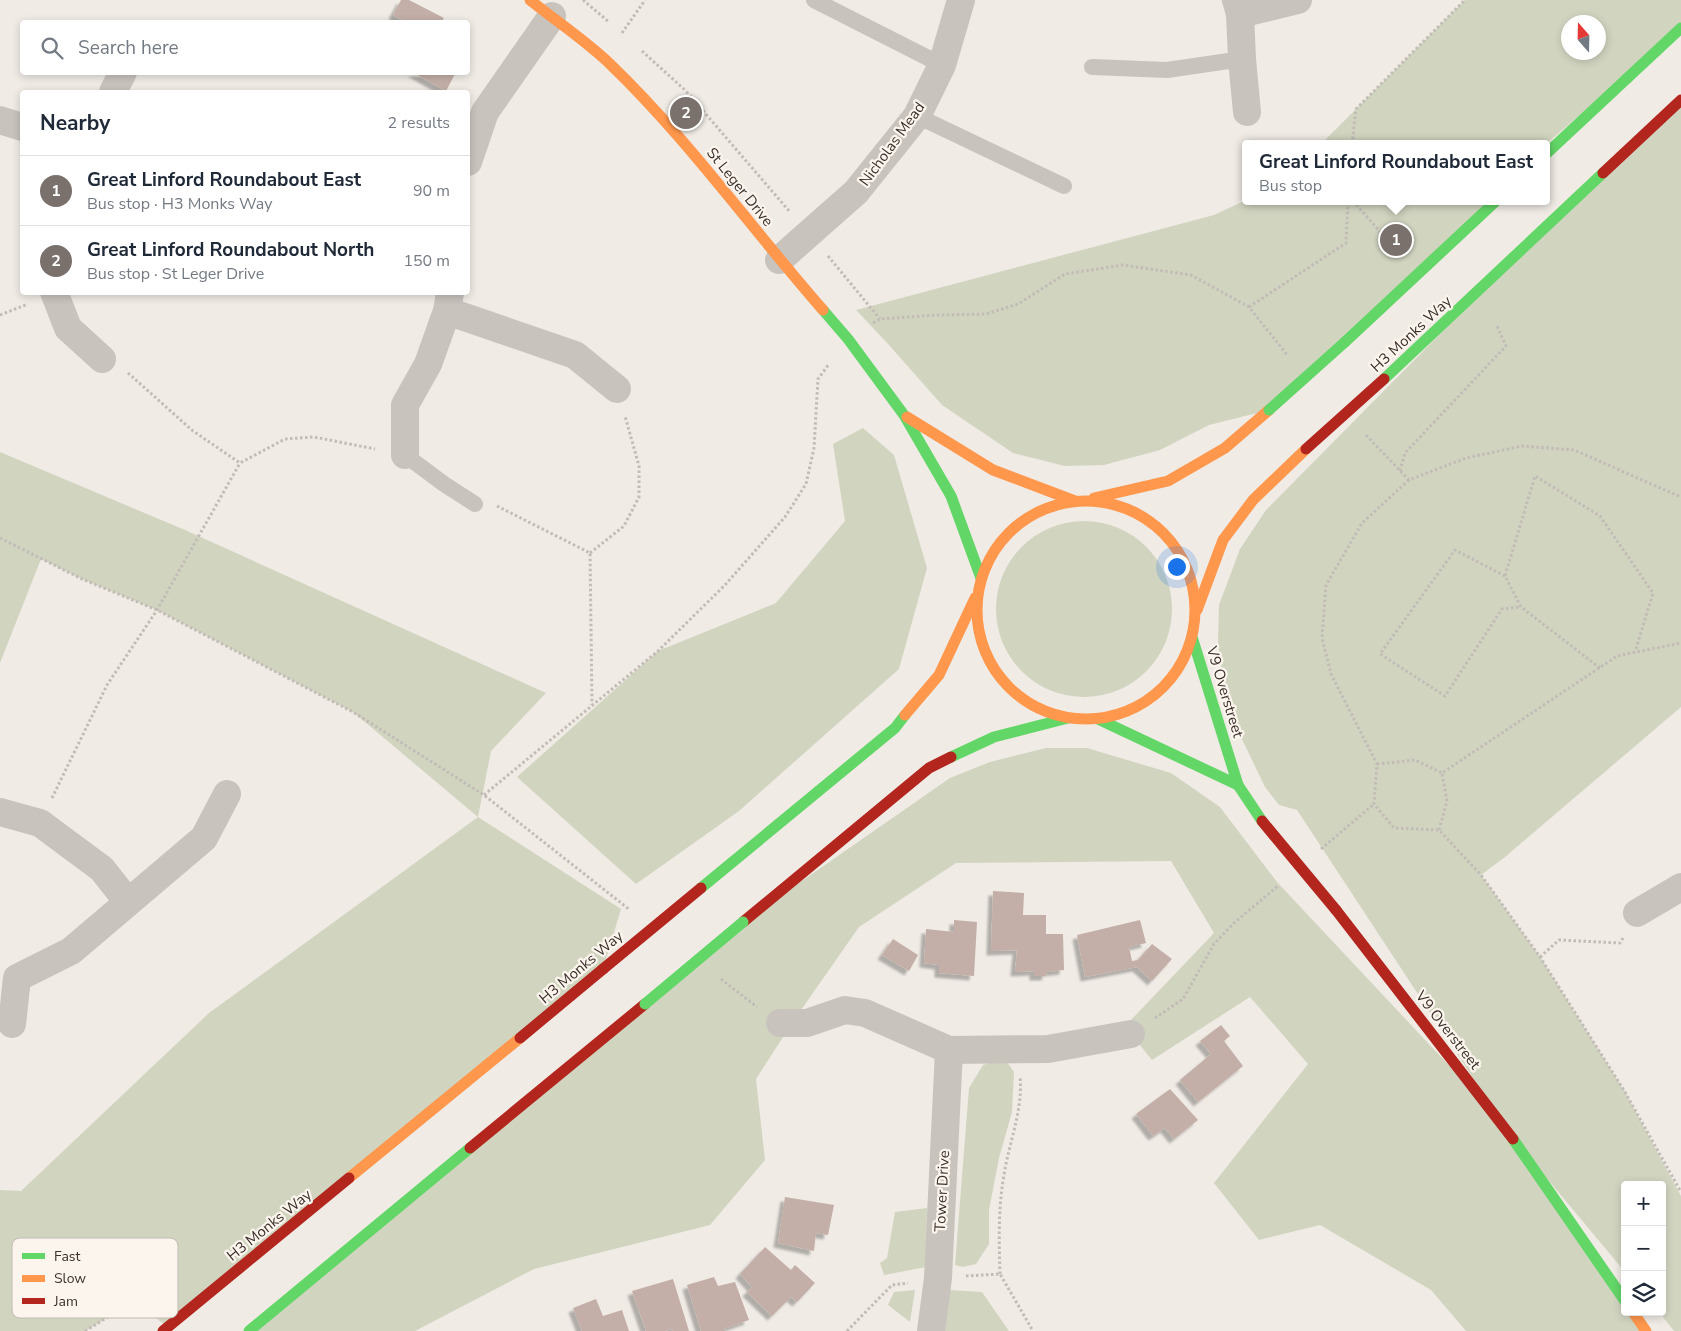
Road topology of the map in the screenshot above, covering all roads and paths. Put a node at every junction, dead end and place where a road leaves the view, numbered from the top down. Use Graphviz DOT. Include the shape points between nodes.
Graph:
graph roads {
  1 [pos="530,0"];
  2 [pos="582,0"];
  3 [pos="646,0"];
  4 [pos="814,0"];
  5 [pos="960,0"];
  6 [pos="1298,0"];
  7 [pos="1465,0"];
  8 [pos="1238,7"];
  9 [pos="552,16"];
  10 [pos="1681,28"];
  11 [pos="622,33"];
  12 [pos="629,40"];
  13 [pos="636,46"];
  14 [pos="1242,59"];
  15 [pos="942,65"];
  16 [pos="1092,67"];
  17 [pos="122,75"];
  18 [pos="114,90"];
  19 [pos="1681,100"];
  20 [pos="1248,112"];
  21 [pos="917,116"];
  22 [pos="0,120"];
  23 [pos="20,126"];
  24 [pos="1352,140"];
  25 [pos="1550,150"];
  26 [pos="470,156"];
  27 [pos="1064,186"];
  28 [pos="1348,205"];
  29 [pos="1357,205"];
  30 [pos="1492,205"];
  31 [pos="809,234"];
  32 [pos="1389,245"];
  33 [pos="779,260"];
  34 [pos="55,295"];
  35 [pos="449,302"];
  36 [pos="1249,307"];
  37 [pos="880,319"];
  38 [pos="1498,326"];
  39 [pos="848,339"];
  40 [pos="102,359"];
  41 [pos="1295,363"];
  42 [pos="617,389"];
  43 [pos="904,415"];
  44 [pos="1361,430"];
  45 [pos="405,455"];
  46 [pos="240,463"];
  47 [pos="1400,471"];
  48 [pos="1409,480"];
  49 [pos="1681,497"];
  50 [pos="1080,501"];
  51 [pos="475,504"];
  52 [pos="494,505"];
  53 [pos="0,538"];
  54 [pos="590,553"];
  55 [pos="1505,576"];
  56 [pos="981,578"];
  57 [pos="978,593"];
  58 [pos="1522,607"];
  59 [pos="157,610"];
  60 [pos="1196,613"];
  61 [pos="1192,637"];
  62 [pos="1681,642"];
  63 [pos="1636,652"];
  64 [pos="1600,668"];
  65 [pos="592,705"];
  66 [pos="1068,718"];
  67 [pos="1098,719"];
  68 [pos="1377,764"];
  69 [pos="1442,773"];
  70 [pos="1238,785"];
  71 [pos="227,794"];
  72 [pos="484,795"];
  73 [pos="1374,804"];
  74 [pos="0,812"];
  75 [pos="40,823"];
  76 [pos="1439,830"];
  77 [pos="1315,854"];
  78 [pos="1279,886"];
  79 [pos="1681,887"];
  80 [pos="128,902"];
  81 [pos="632,911"];
  82 [pos="1637,913"];
  83 [pos="1540,957"];
  84 [pos="717,976"];
  85 [pos="12,1024"];
  86 [pos="780,1024"];
  87 [pos="1131,1034"];
  88 [pos="1016,1049"];
  89 [pos="949,1050"];
  90 [pos="1681,1192"];
  91 [pos="1000,1274"];
  92 [pos="1621,1295"];
  93 [pos="1636,1316"];
  94 [pos="107,1318"];
  95 [pos="153,1318"];
  96 [pos="166,1329"];
  97 [pos="85,1331"];
  98 [pos="249,1331"];
  99 [pos="931,1331"];
  100 [pos="1646,1331"];
  1 -- 9 [label="main road, St Leger Drive"];
  2 -- 11 [label="path"];
  3 -- 11 [label="path"];
  4 -- 15 [label="lane"];
  5 -- 15 [label="street, Nicholas Mead"];
  6 -- 8 [label="street"];
  7 -- 24 [label="path" via="1356,109"];
  8 -- 14 [label="street"];
  9 -- 26 [label="street" via="485,112"];
  9 -- 33 [label="main road, St Leger Drive" via="610,63 676,134"];
  10 -- 25 [label="main road"];
  11 -- 12 [label="path"];
  13 -- 31 [label="path" via="686,91"];
  14 -- 16 [label="lane" via="1167,70"];
  14 -- 20 [label="street"];
  15 -- 21 [label="street, Nicholas Mead"];
  17 -- 18 [label="street"];
  19 -- 60 [label="main road, H3 Monks Way, bridge" via="1253,500 1223,540"];
  21 -- 27 [label="lane"];
  21 -- 31 [label="street, Nicholas Mead" via="856,192"];
  22 -- 23 [label="street"];
  28 -- 36 [label="path" via="1346,242"];
  29 -- 32 [label="path"];
  30 -- 50 [label="main road, bridge" via="1225,448 1168,481"];
  31 -- 33 [label="street, Nicholas Mead"];
  31 -- 37 [label="path"];
  33 -- 39 [label="main road, St Leger Drive"];
  34 -- 40 [label="street" via="68,328"];
  35 -- 42 [label="street" via="575,355"];
  35 -- 45 [label="street" via="428,364 405,405"];
  36 -- 37 [label="path" via="1191,275 1123,265 1065,274 1018,304 986,314"];
  36 -- 41 [label="path"];
  37 -- 39 [label="path"];
  38 -- 47 [label="path" via="1506,346 1405,453"];
  39 -- 43 [label="main road, St Leger Drive"];
  39 -- 65 [label="path" via="818,379 814,448 806,484 786,517 672,638"];
  40 -- 46 [label="path" via="131,375 193,431"];
  42 -- 54 [label="path" via="640,466 639,497 624,526"];
  43 -- 50 [label="main road, St Leger Drive" via="993,470"];
  43 -- 56 [label="main road, St Leger Drive" via="951,496"];
  44 -- 47 [label="path"];
  45 -- 46 [label="path" via="314,437 285,439"];
  45 -- 51 [label="lane"];
  46 -- 59 [label="path"];
  47 -- 48 [label="path"];
  48 -- 49 [label="path" via="1466,458 1522,446 1574,450"];
  48 -- 68 [label="path" via="1362,523 1326,585 1322,638 1331,674"];
  50 -- 56 [label="main road" via="1050,506 1027,518 1007,534 992,554"];
  50 -- 60 [label="main road" via="1110,503 1134,511 1155,525 1173,543 1186,564"];
  52 -- 54 [label="path"];
  53 -- 59 [label="path" via="82,580"];
  54 -- 65 [label="path"];
  55 -- 58 [label="path"];
  55 -- 58 [label="path" via="1455,550 1380,654 1445,696 1502,609"];
  55 -- 63 [label="path" via="1535,476 1600,516 1653,593"];
  56 -- 57 [label="main road"];
  57 -- 66 [label="main road" via="977,621 983,649 997,674 1017,695 1041,710"];
  57 -- 96 [label="main road, H3 Monks Way, bridge" via="939,675 895,728"];
  58 -- 64 [label="path"];
  59 -- 72 [label="path" via="353,712"];
  59 -- 75 [label="path" via="107,685"];
  60 -- 61 [label="main road"];
  61 -- 67 [label="main road" via="1173,676 1158,692 1140,705"];
  61 -- 70 [label="main road, V9 Overstreet"];
  62 -- 63 [label="path"];
  63 -- 64 [label="path" via="1617,656"];
  64 -- 69 [label="path"];
  65 -- 72 [label="path"];
  66 -- 67 [label="main road"];
  66 -- 98 [label="main road, bridge" via="994,737 929,768"];
  67 -- 70 [label="main road"];
  68 -- 69 [label="path" via="1415,760"];
  68 -- 73 [label="path"];
  69 -- 76 [label="path" via="1447,801"];
  70 -- 92 [label="main road, V9 Overstreet, bridge" via="1262,821 1336,910 1504,1126"];
  71 -- 80 [label="street" via="204,838"];
  72 -- 81 [label="path"];
  73 -- 76 [label="path" via="1394,828"];
  73 -- 77 [label="path"];
  74 -- 75 [label="street"];
  75 -- 80 [label="street" via="102,869"];
  76 -- 83 [label="path" via="1481,875"];
  78 -- 87 [label="path" via="1214,944 1183,999"];
  79 -- 82 [label="street"];
  80 -- 85 [label="street" via="71,951 17,978"];
  82 -- 83 [label="path" via="1620,943 1559,940"];
  83 -- 90 [label="path" via="1625,1092"];
  84 -- 86 [label="path"];
  86 -- 89 [label="street" via="807,1023 845,1010 864,1013"];
  87 -- 88 [label="street" via="1048,1049"];
  88 -- 89 [label="street"];
  88 -- 91 [label="path" via="1020,1085 1018,1117 1004,1174 998,1223"];
  89 -- 99 [label="street, Tower Drive" via="938,1278"];
  93 -- 100 [label="main road"];
  94 -- 97 [label="path"];
  95 -- 96 [label="path"];
}
